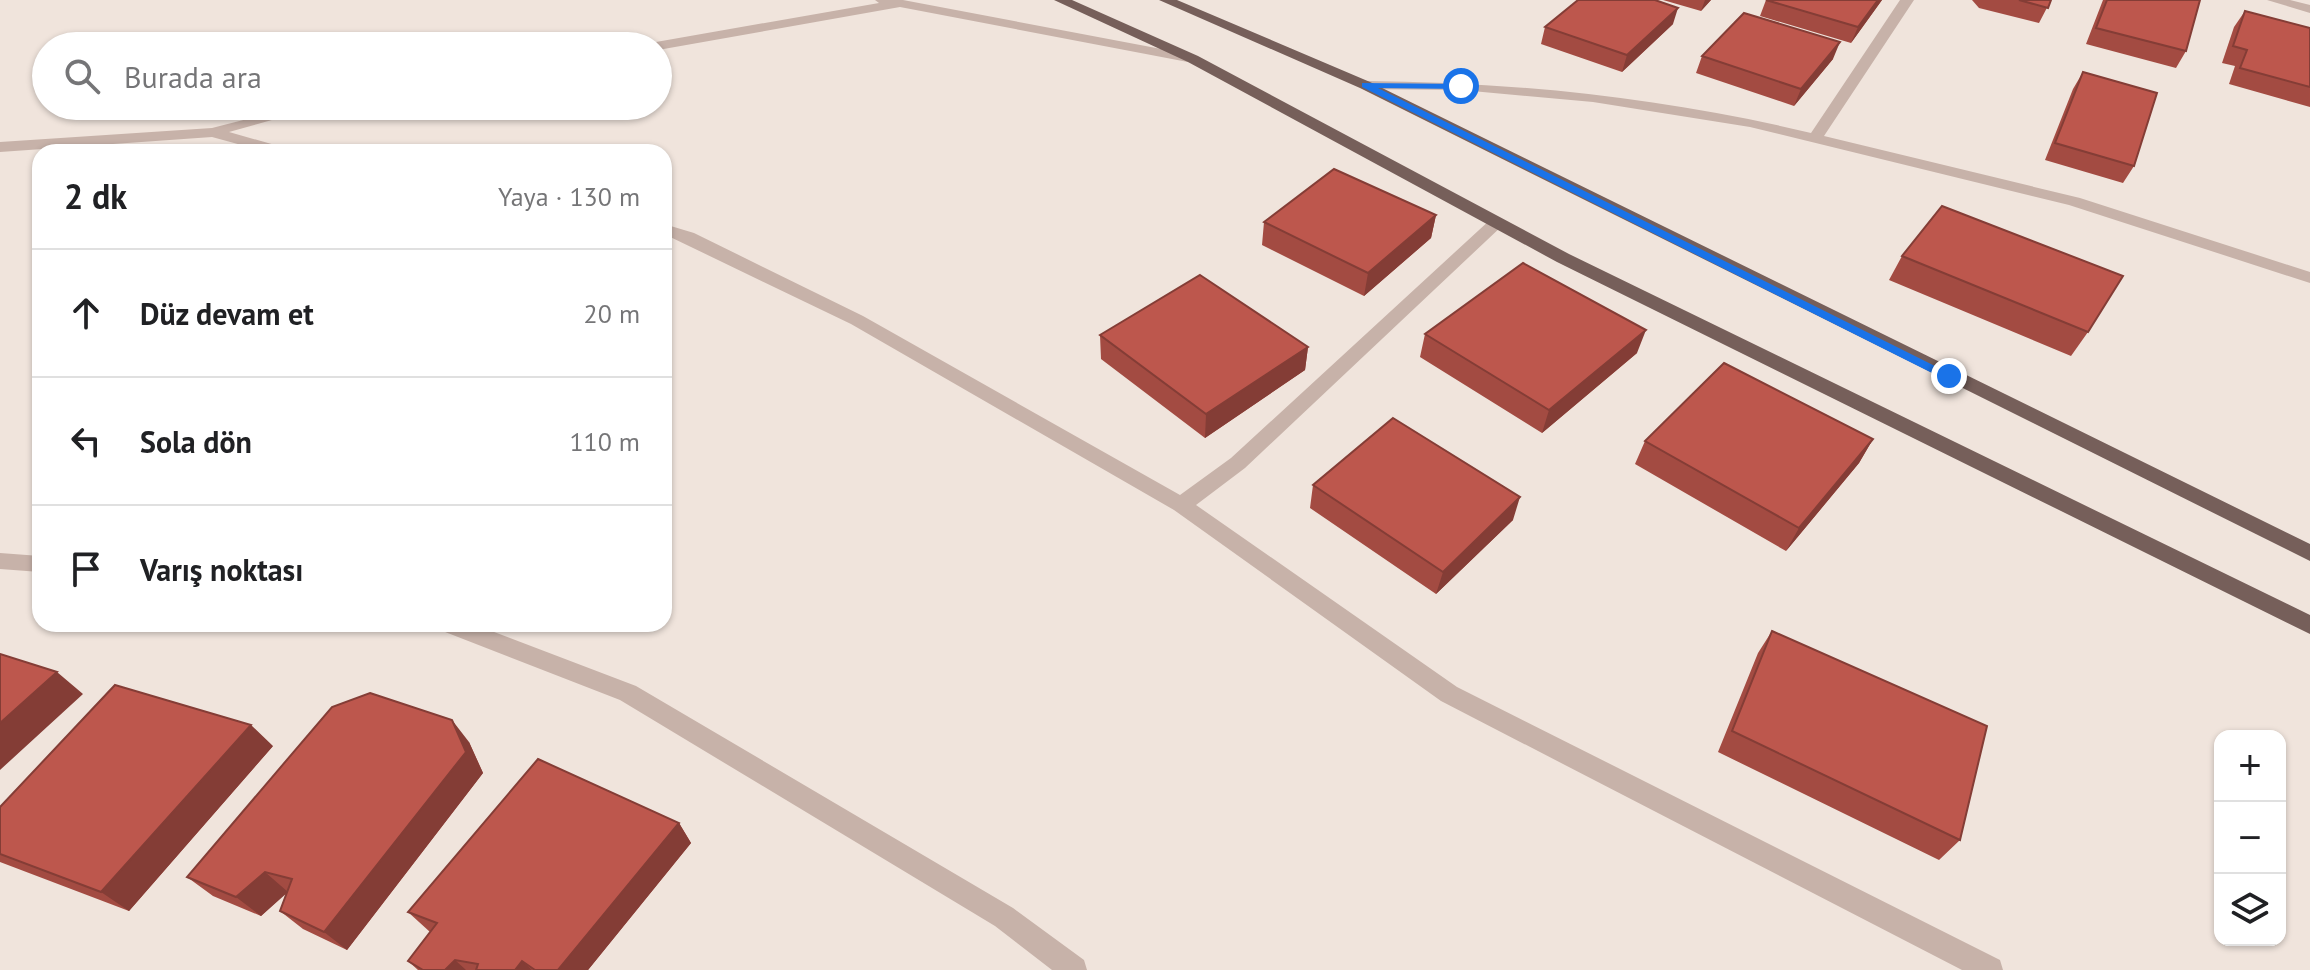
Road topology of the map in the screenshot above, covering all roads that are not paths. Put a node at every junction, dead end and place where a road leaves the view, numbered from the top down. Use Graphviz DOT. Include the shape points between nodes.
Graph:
graph roads {
  1 [pos="882,0"];
  2 [pos="1061,0"];
  3 [pos="1166,0"];
  4 [pos="1907,0"];
  5 [pos="2274,0"];
  6 [pos="901,4"];
  7 [pos="2310,9"];
  8 [pos="672,43"];
  9 [pos="1193,59"];
  10 [pos="1365,85"];
  11 [pos="260,120"];
  12 [pos="212,132"];
  13 [pos="1815,139"];
  14 [pos="42,144"];
  15 [pos="255,144"];
  16 [pos="32,145"];
  17 [pos="0,147"];
  18 [pos="1497,222"];
  19 [pos="672,232"];
  20 [pos="2310,278"];
  21 [pos="1181,505"];
  22 [pos="2310,553"];
  23 [pos="0,561"];
  24 [pos="32,563"];
  25 [pos="2310,625"];
  26 [pos="469,632"];
  27 [pos="1074,970"];
  28 [pos="1990,970"];
  1 -- 6 [label="street"];
  2 -- 9 [label="main road"];
  3 -- 10 [label="main road"];
  4 -- 13 [label="street"];
  5 -- 7 [label="street"];
  6 -- 8 [label="street"];
  6 -- 9 [label="street"];
  9 -- 18 [label="main road"];
  10 -- 13 [label="street" via="1461,86 1593,98"];
  10 -- 22 [label="main road"];
  11 -- 12 [label="street"];
  12 -- 14 [label="street"];
  12 -- 15 [label="street"];
  13 -- 20 [label="street" via="2074,201"];
  16 -- 17 [label="street"];
  18 -- 21 [label="street" via="1238,463"];
  18 -- 25 [label="main road"];
  19 -- 21 [label="street" via="857,320"];
  21 -- 28 [label="street" via="1449,694"];
  23 -- 24 [label="street"];
  26 -- 27 [label="street" via="628,693 1004,917"];
}
